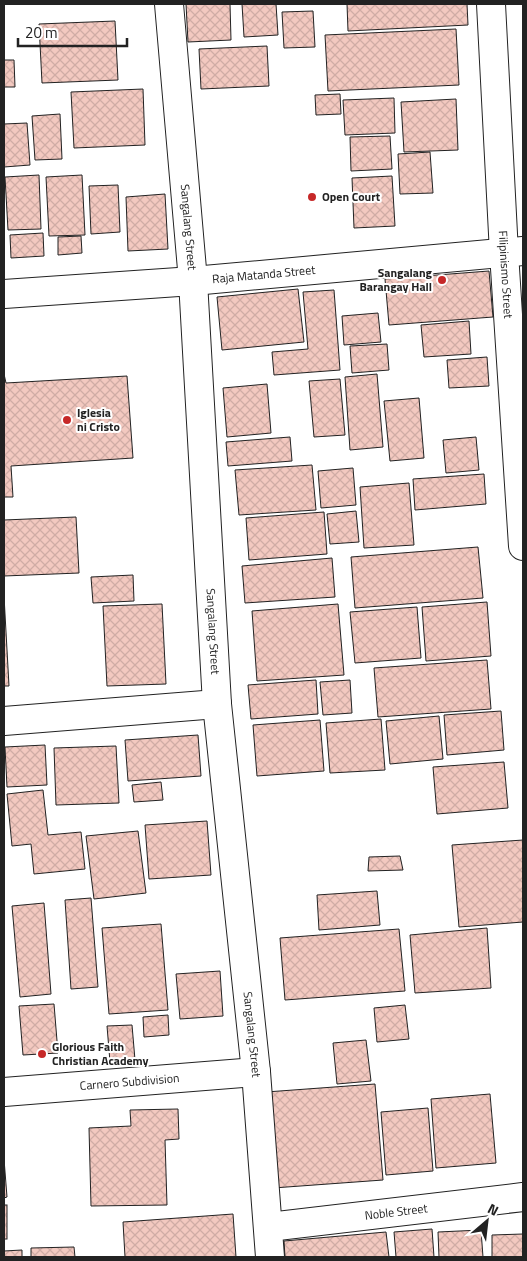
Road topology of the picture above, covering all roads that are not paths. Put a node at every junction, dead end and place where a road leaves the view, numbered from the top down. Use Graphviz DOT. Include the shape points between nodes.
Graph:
graph roads {
  1 [pos="168,4"];
  2 [pos="491,4"];
  3 [pos="513,252"];
  4 [pos="193,281"];
  5 [pos="4,294"];
  6 [pos="523,546"];
  7 [pos="217,704"];
  8 [pos="4,721"];
  9 [pos="256,1072"];
  10 [pos="4,1092"];
  11 [pos="523,1197"];
  12 [pos="269,1227"];
  13 [pos="270,1257"];
  1 -- 4 [label="street, Sangalang Street"];
  2 -- 3 [label="street, Filipinismo Street"];
  3 -- 4 [label="street, Raja Matanda Street"];
  3 -- 6 [label="street, Filipinismo Street"];
  4 -- 5 [label="street, Raja Matanda Street"];
  4 -- 7 [label="street, Sangalang Street"];
  7 -- 8 [label="street"];
  7 -- 9 [label="street, Sangalang Street"];
  9 -- 10 [label="street, Carnero Subdivision"];
  9 -- 12 [label="street, Sangalang Street"];
  11 -- 12 [label="street, Noble Street"];
  12 -- 13 [label="street, Sangalang Street"];
}
